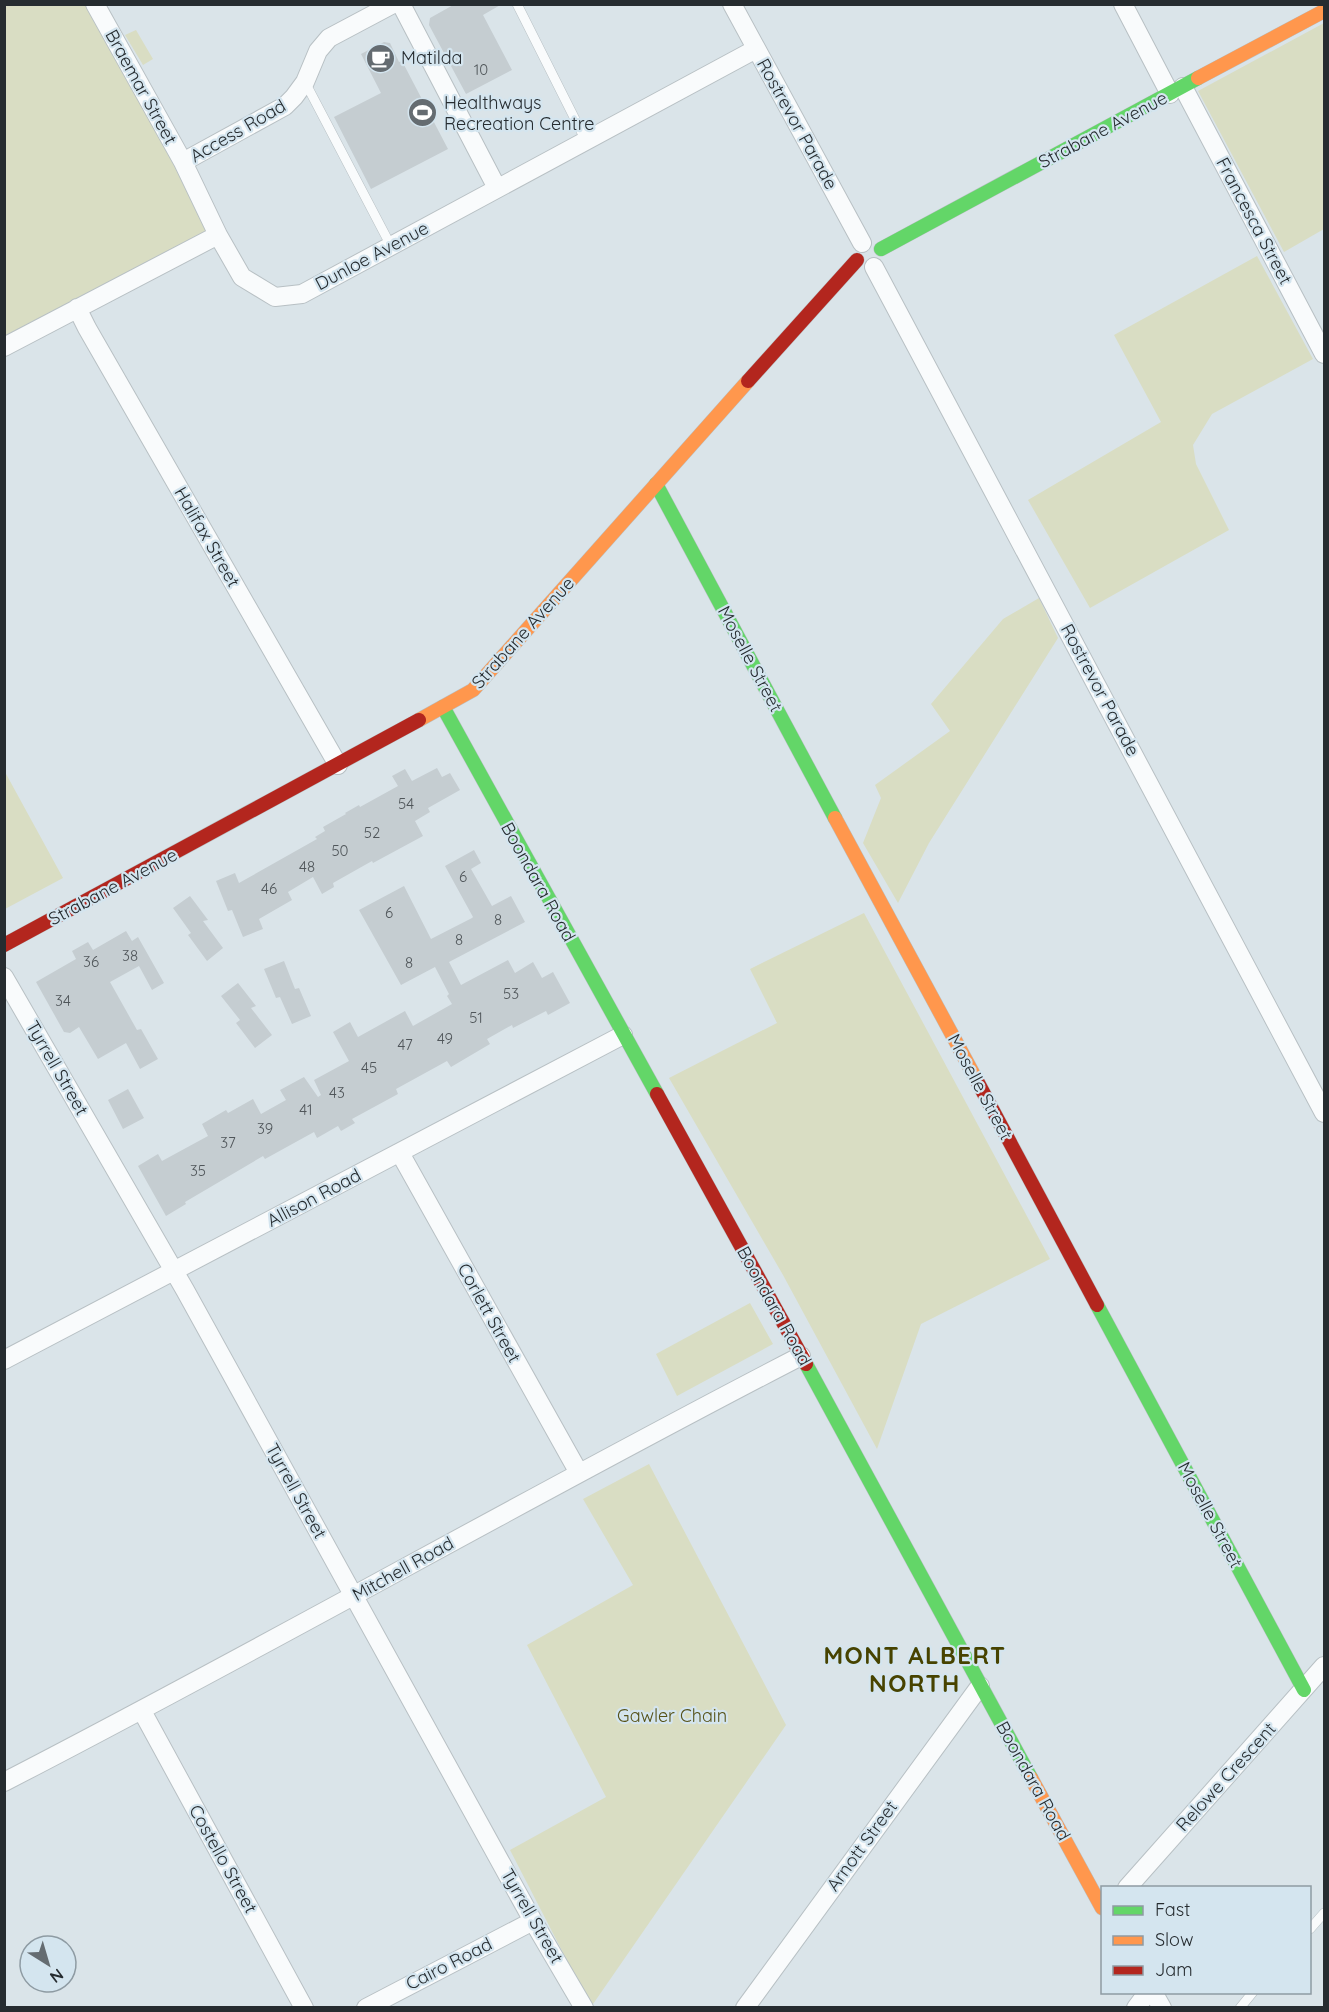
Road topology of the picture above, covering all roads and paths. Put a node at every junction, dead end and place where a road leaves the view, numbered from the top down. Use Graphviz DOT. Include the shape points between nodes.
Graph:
graph roads {
  1 [pos="95,4"];
  2 [pos="393,4"];
  3 [pos="401,4"];
  4 [pos="517,4"];
  5 [pos="732,4"];
  6 [pos="1123,4"];
  7 [pos="1324,11"];
  8 [pos="756,49"];
  9 [pos="305,81"];
  10 [pos="1177,91"];
  11 [pos="586,141"];
  12 [pos="183,162"];
  13 [pos="498,188"];
  14 [pos="218,235"];
  15 [pos="390,246"];
  16 [pos="881,249"];
  17 [pos="865,257"];
  18 [pos="77,308"];
  19 [pos="4,347"];
  20 [pos="1324,354"];
  21 [pos="656,484"];
  22 [pos="443,707"];
  23 [pos="338,765"];
  24 [pos="4,945"];
  25 [pos="4,977"];
  26 [pos="622,1035"];
  27 [pos="1324,1113"];
  28 [pos="400,1153"];
  29 [pos="174,1271"];
  30 [pos="801,1356"];
  31 [pos="4,1360"];
  32 [pos="579,1473"];
  33 [pos="354,1596"];
  34 [pos="1324,1666"];
  35 [pos="980,1686"];
  36 [pos="1304,1690"];
  37 [pos="142,1711"];
  38 [pos="4,1782"];
  39 [pos="1128,1886"];
  40 [pos="1101,1906"];
  41 [pos="1324,1913"];
  42 [pos="533,1921"];
  43 [pos="1311,1928"];
  44 [pos="1146,1994"];
  45 [pos="1154,1994"];
  46 [pos="1251,1994"];
  47 [pos="304,2007"];
  48 [pos="366,2007"];
  49 [pos="584,2007"];
  50 [pos="745,2007"];
  51 [pos="1136,2007"];
  52 [pos="1162,2007"];
  53 [pos="1240,2007"];
  1 -- 12 [label="street, Braemar Street"];
  2 -- 9 [label="street, Access Road" via="329,38 318,51"];
  3 -- 13 [label="street"];
  4 -- 11 [label="lane"];
  5 -- 8 [label="street, Rostrevor Parade"];
  6 -- 10 [label="street, Francesca Street"];
  7 -- 10 [label="street, Strabane Avenue"];
  8 -- 11 [label="street, Dunloe Avenue"];
  8 -- 17 [label="street, Rostrevor Parade"];
  9 -- 12 [label="street, Access Road" via="285,106"];
  9 -- 15 [label="lane"];
  10 -- 16 [label="street, Strabane Avenue"];
  10 -- 20 [label="street, Francesca Street"];
  11 -- 13 [label="street, Dunloe Avenue"];
  12 -- 14 [label="street, Braemar Street"];
  13 -- 15 [label="street, Dunloe Avenue"];
  14 -- 15 [label="street, Dunloe Avenue" via="242,277 275,297 302,294"];
  14 -- 18 [label="street"];
  16 -- 17 [label="street" via="882,259"];
  16 -- 17 [label="street" via="873,242"];
  17 -- 21 [label="street, Strabane Avenue" via="849,267"];
  17 -- 27 [label="street, Rostrevor Parade"];
  18 -- 19 [label="street"];
  18 -- 23 [label="street, Halifax Street"];
  21 -- 22 [label="street, Strabane Avenue" via="473,690"];
  21 -- 36 [label="street, Moselle Street"];
  22 -- 23 [label="street, Strabane Avenue"];
  22 -- 26 [label="street, Boondara Road"];
  23 -- 24 [label="street, Strabane Avenue"];
  25 -- 29 [label="street, Tyrrell Street"];
  26 -- 28 [label="street, Allison Road"];
  26 -- 30 [label="street, Boondara Road"];
  28 -- 29 [label="street, Allison Road"];
  28 -- 32 [label="street, Corlett Street"];
  29 -- 31 [label="street, Allison Road"];
  29 -- 33 [label="street, Tyrrell Street"];
  30 -- 32 [label="street, Mitchell Road"];
  30 -- 35 [label="street, Boondara Road"];
  32 -- 33 [label="street, Mitchell Road"];
  33 -- 37 [label="street, Mitchell Road"];
  33 -- 42 [label="street, Tyrrell Street"];
  34 -- 36 [label="street, Relowe Crescent"];
  35 -- 40 [label="street, Boondara Road"];
  35 -- 50 [label="street, Arnott Street"];
  36 -- 39 [label="street, Relowe Crescent"];
  37 -- 38 [label="street, Mitchell Road"];
  37 -- 47 [label="street, Costello Street"];
  41 -- 43 [label="lane"];
  42 -- 48 [label="street, Cairo Road"];
  42 -- 49 [label="street, Tyrrell Street"];
  44 -- 51 [label="street"];
  45 -- 52 [label="street"];
  46 -- 53 [label="lane"];
}
